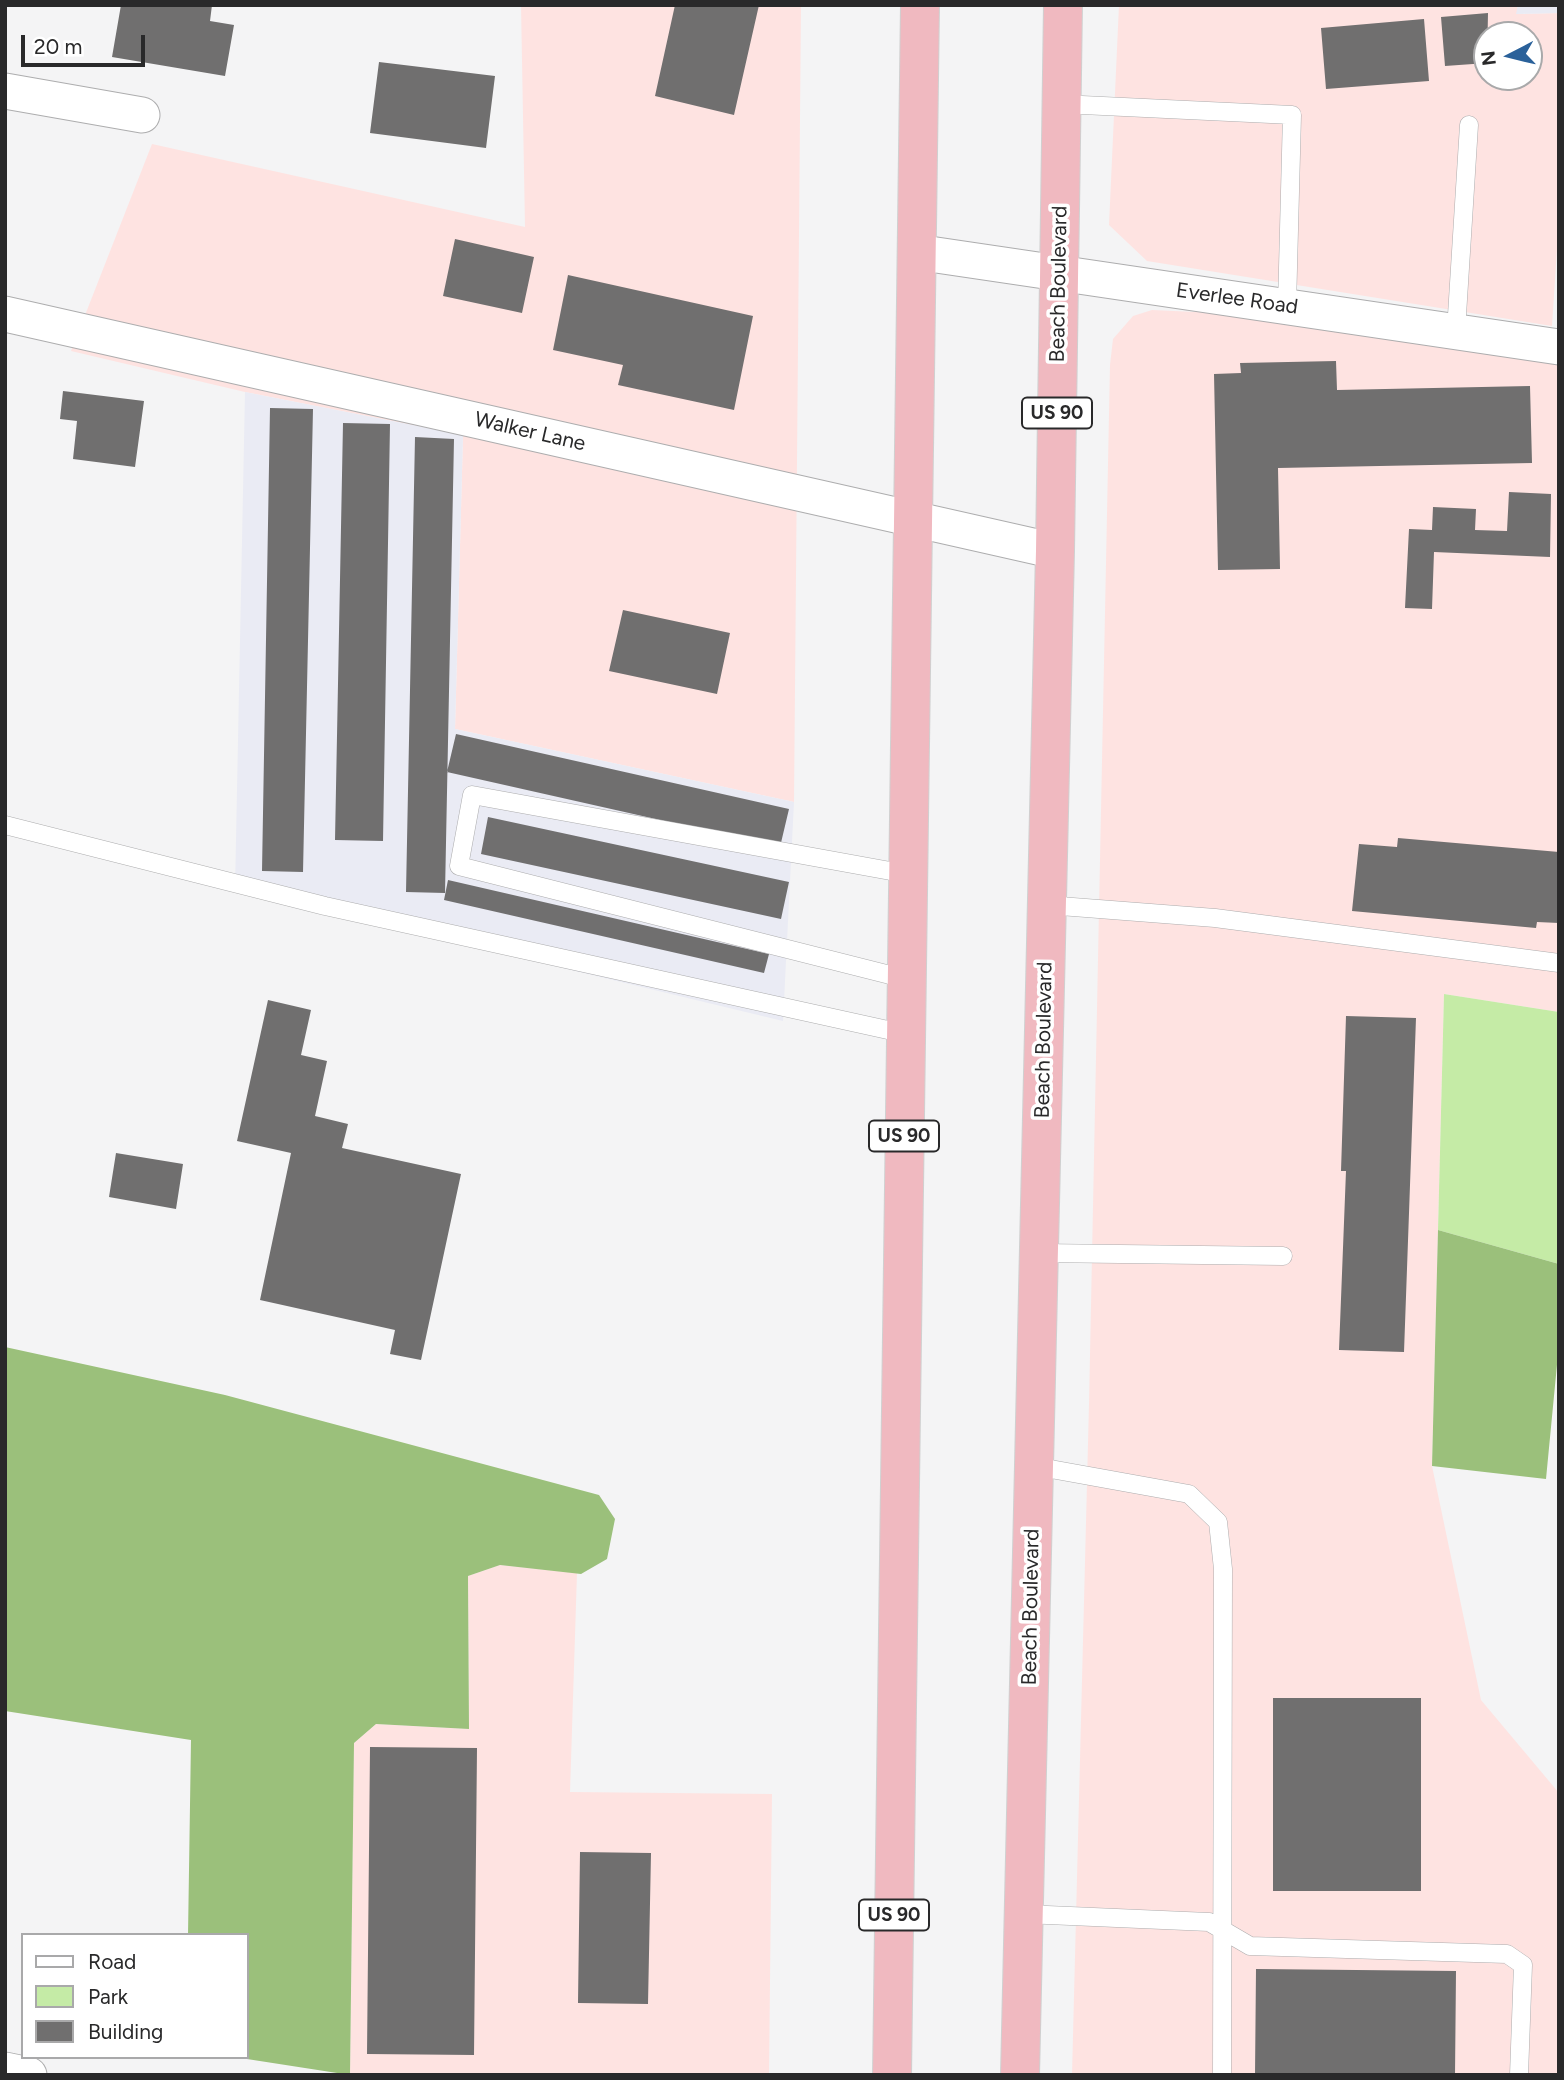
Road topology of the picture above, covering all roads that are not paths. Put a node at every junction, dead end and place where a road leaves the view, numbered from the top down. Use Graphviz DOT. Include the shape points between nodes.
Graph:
graph roads {
  1 [pos="920,5"];
  2 [pos="1063,5"];
  3 [pos="5,91"];
  4 [pos="1061,104"];
  5 [pos="142,115"];
  6 [pos="1469,125"];
  7 [pos="916,252"];
  8 [pos="1059,275"];
  9 [pos="1287,306"];
  10 [pos="5,314"];
  11 [pos="1456,331"];
  12 [pos="1559,347"];
  13 [pos="912,517"];
  14 [pos="1055,551"];
  15 [pos="5,825"];
  16 [pos="907,874"];
  17 [pos="1047,905"];
  18 [pos="1559,963"];
  19 [pos="906,979"];
  20 [pos="906,1034"];
  21 [pos="1039,1253"];
  22 [pos="1283,1256"];
  23 [pos="1034,1466"];
  24 [pos="1024,1914"];
  25 [pos="1221,1929"];
  26 [pos="5,2070"];
  27 [pos="29,2075"];
  28 [pos="892,2075"];
  29 [pos="1020,2075"];
  30 [pos="1222,2075"];
  31 [pos="1519,2075"];
  1 -- 7 [label="highway, US 90"];
  2 -- 4 [label="highway, Beach Boulevard / US 90"];
  3 -- 5 [label="street"];
  4 -- 8 [label="highway, Beach Boulevard / US 90"];
  4 -- 9 [label="lane" via="1292,115"];
  6 -- 11 [label="lane"];
  7 -- 8 [label="street, Everlee Road"];
  7 -- 13 [label="highway, US 90"];
  8 -- 9 [label="street, Everlee Road"];
  8 -- 14 [label="highway, Beach Boulevard / US 90"];
  9 -- 11 [label="street, Everlee Road"];
  10 -- 13 [label="street, Walker Lane"];
  11 -- 12 [label="street, Everlee Road"];
  13 -- 14 [label="street, Walker Lane"];
  13 -- 16 [label="highway, US 90"];
  14 -- 17 [label="highway, Beach Boulevard / US 90"];
  15 -- 20 [label="lane" via="325,906"];
  16 -- 19 [label="highway, US 90"];
  16 -- 19 [label="lane" via="472,795 459,866"];
  17 -- 18 [label="lane" via="1215,918"];
  17 -- 21 [label="highway, Beach Boulevard / US 90"];
  19 -- 20 [label="highway, US 90"];
  20 -- 28 [label="highway, US 90"];
  21 -- 22 [label="lane"];
  21 -- 23 [label="highway, Beach Boulevard / US 90"];
  23 -- 24 [label="highway, Beach Boulevard / US 90"];
  23 -- 25 [label="lane" via="1189,1494 1218,1522 1223,1569"];
  24 -- 25 [label="lane" via="1209,1922"];
  24 -- 29 [label="highway, Beach Boulevard / US 90"];
  25 -- 30 [label="lane"];
  25 -- 31 [label="lane" via="1250,1946 1507,1954 1523,1965"];
  26 -- 27 [label="street"];
}
